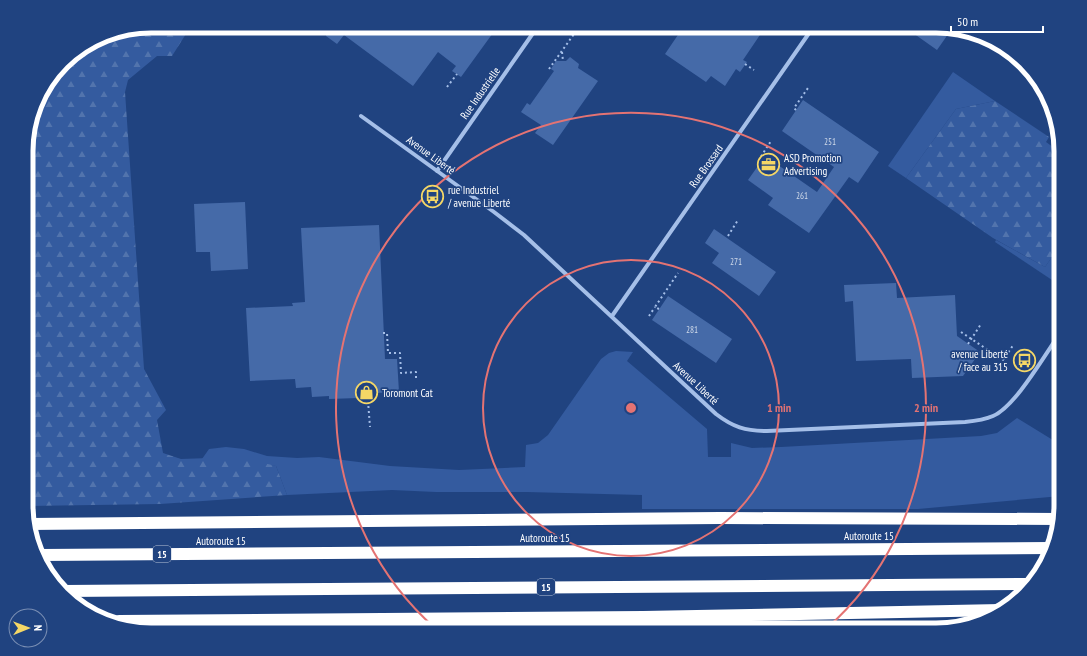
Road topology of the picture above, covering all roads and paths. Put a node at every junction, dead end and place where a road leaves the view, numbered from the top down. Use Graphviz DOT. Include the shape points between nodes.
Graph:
graph roads {
  1 [pos="533,33"];
  2 [pos="809,33"];
  3 [pos="574,34"];
  4 [pos="562,51"];
  5 [pos="563,61"];
  6 [pos="745,64"];
  7 [pos="549,69"];
  8 [pos="754,70"];
  9 [pos="456,74"];
  10 [pos="447,87"];
  11 [pos="808,88"];
  12 [pos="796,110"];
  13 [pos="361,116"];
  14 [pos="771,141"];
  15 [pos="763,160"];
  16 [pos="438,171"];
  17 [pos="738,220"];
  18 [pos="728,236"];
  19 [pos="678,273"];
  20 [pos="656,307"];
  21 [pos="659,309"];
  22 [pos="612,316"];
  23 [pos="649,316"];
  24 [pos="981,324"];
  25 [pos="961,332"];
  26 [pos="383,333"];
  27 [pos="971,339"];
  28 [pos="1054,342"];
  29 [pos="968,344"];
  30 [pos="1014,344"];
  31 [pos="416,380"];
  32 [pos="368,401"];
  33 [pos="370,426"];
  34 [pos="1054,516"];
  35 [pos="1040,518"];
  36 [pos="1053,519"];
  37 [pos="35,524"];
  38 [pos="1046,548"];
  39 [pos="44,555"];
  40 [pos="1023,584"];
  41 [pos="70,591"];
  42 [pos="988,610"];
  43 [pos="878,613"];
  44 [pos="976,616"];
  45 [pos="130,621"];
  1 -- 16 [label="street, Rue Industrielle"];
  2 -- 22 [label="street, Rue Brossard"];
  3 -- 4 [label="path"];
  4 -- 5 [label="path"];
  4 -- 7 [label="path"];
  6 -- 8 [label="path"];
  9 -- 10 [label="path"];
  11 -- 12 [label="path" via="794,108"];
  13 -- 16 [label="street, Avenue Liberté"];
  14 -- 15 [label="path" via="760,158"];
  16 -- 22 [label="street, Avenue Liberté" via="524,235"];
  17 -- 18 [label="path"];
  19 -- 20 [label="path"];
  20 -- 21 [label="path"];
  20 -- 23 [label="path"];
  22 -- 28 [label="street, Avenue Liberté" via="716,414 737,427 757,431 985,419 1000,412 1014,399"];
  24 -- 27 [label="path"];
  25 -- 27 [label="path"];
  26 -- 31 [label="path" via="387,333 388,354 400,353 401,373 416,372"];
  27 -- 29 [label="path"];
  27 -- 30 [label="path" via="1003,360"];
  32 -- 33 [label="path"];
  34 -- 35 [label="highway"];
  35 -- 36 [label="highway"];
  35 -- 37 [label="highway"];
  38 -- 39 [label="highway, Autoroute 15 / 15"];
  40 -- 41 [label="highway, 15"];
  42 -- 43 [label="highway"];
  43 -- 44 [label="highway"];
  43 -- 45 [label="highway"];
}
